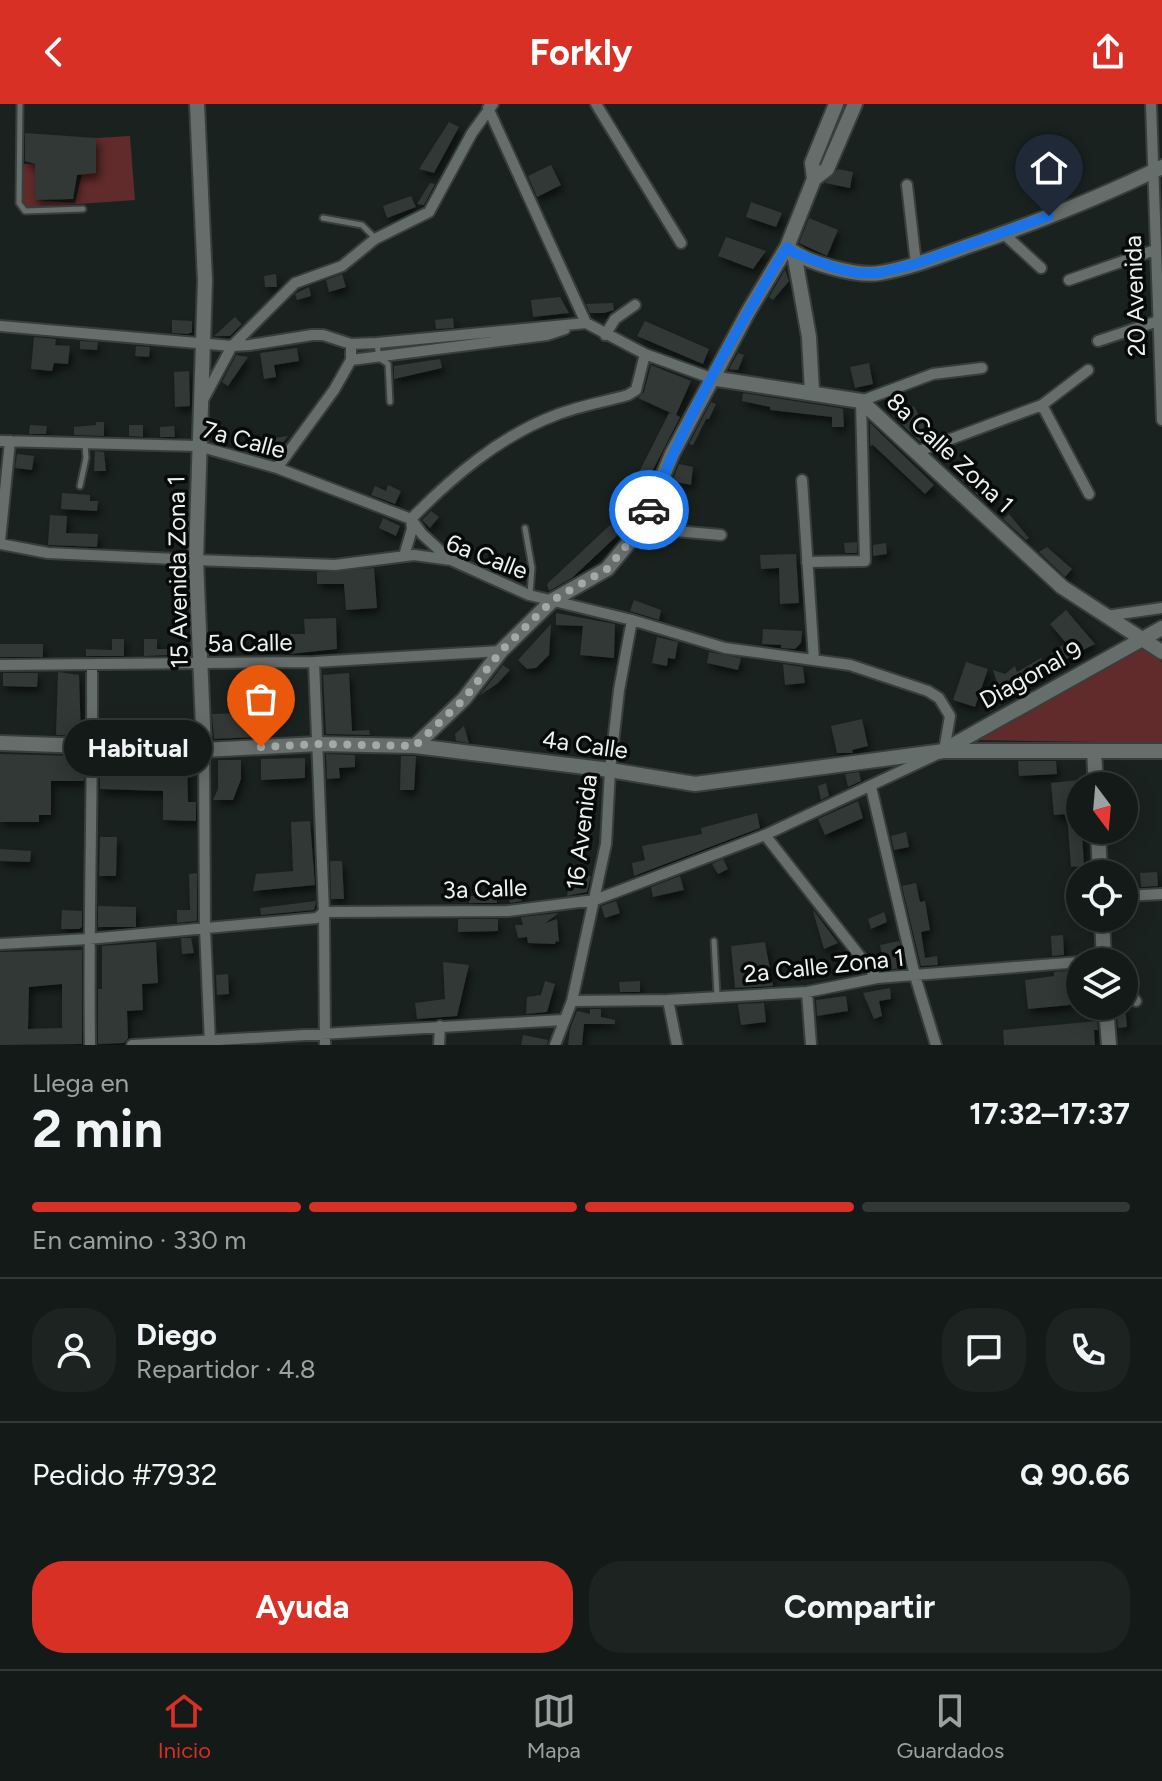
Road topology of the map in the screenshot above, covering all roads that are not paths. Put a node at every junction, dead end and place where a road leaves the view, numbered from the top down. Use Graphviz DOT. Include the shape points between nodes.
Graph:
graph roads {
  1 [pos="20,104"];
  2 [pos="191,104"];
  3 [pos="197,104"];
  4 [pos="596,104"];
  5 [pos="837,104"];
  6 [pos="1151,104"];
  7 [pos="490,106"];
  8 [pos="853,109"];
  9 [pos="1158,168"];
  10 [pos="814,179"];
  11 [pos="907,185"];
  12 [pos="83,209"];
  13 [pos="323,218"];
  14 [pos="1004,234"];
  15 [pos="375,239"];
  16 [pos="681,243"];
  17 [pos="790,250"];
  18 [pos="1155,250"];
  19 [pos="916,264"];
  20 [pos="1041,268"];
  21 [pos="1069,280"];
  22 [pos="635,305"];
  23 [pos="1158,321"];
  24 [pos="586,323"];
  25 [pos="0,326"];
  26 [pos="605,335"];
  27 [pos="1098,341"];
  28 [pos="204,342"];
  29 [pos="377,343"];
  30 [pos="351,344"];
  31 [pos="232,346"];
  32 [pos="645,354"];
  33 [pos="379,358"];
  34 [pos="351,360"];
  35 [pos="982,368"];
  36 [pos="1088,370"];
  37 [pos="711,378"];
  38 [pos="812,392"];
  39 [pos="861,401"];
  40 [pos="390,402"];
  41 [pos="1042,405"];
  42 [pos="200,406"];
  43 [pos="1162,420"];
  44 [pos="5,441"];
  45 [pos="85,443"];
  46 [pos="198,446"];
  47 [pos="916,452"];
  48 [pos="277,468"];
  49 [pos="802,480"];
  50 [pos="80,486"];
  51 [pos="1089,494"];
  52 [pos="411,519"];
  53 [pos="525,528"];
  54 [pos="641,528"];
  55 [pos="721,535"];
  56 [pos="0,543"];
  57 [pos="404,556"];
  58 [pos="196,560"];
  59 [pos="451,560"];
  60 [pos="807,562"];
  61 [pos="529,595"];
  62 [pos="553,600"];
  63 [pos="1162,608"];
  64 [pos="1106,616"];
  65 [pos="632,620"];
  66 [pos="1162,628"];
  67 [pos="1141,639"];
  68 [pos="501,651"];
  69 [pos="1162,652"];
  70 [pos="814,660"];
  71 [pos="314,662"];
  72 [pos="201,664"];
  73 [pos="0,665"];
  74 [pos="92,666"];
  75 [pos="0,743"];
  76 [pos="318,744"];
  77 [pos="415,746"];
  78 [pos="93,748"];
  79 [pos="204,750"];
  80 [pos="944,751"];
  81 [pos="1094,751"];
  82 [pos="1162,751"];
  83 [pos="610,770"];
  84 [pos="1095,772"];
  85 [pos="871,787"];
  86 [pos="765,835"];
  87 [pos="1162,894"];
  88 [pos="1138,895"];
  89 [pos="595,900"];
  90 [pos="324,912"];
  91 [pos="205,928"];
  92 [pos="88,939"];
  93 [pos="714,941"];
  94 [pos="0,944"];
  95 [pos="1066,963"];
  96 [pos="915,976"];
  97 [pos="877,978"];
  98 [pos="807,992"];
  99 [pos="717,996"];
  100 [pos="668,1000"];
  101 [pos="572,1001"];
  102 [pos="563,1020"];
  103 [pos="1107,1020"];
  104 [pos="440,1026"];
  105 [pos="325,1032"];
  106 [pos="210,1042"];
  107 [pos="90,1045"];
  108 [pos="132,1045"];
  109 [pos="325,1045"];
  110 [pos="439,1045"];
  111 [pos="555,1045"];
  112 [pos="677,1045"];
  113 [pos="811,1045"];
  114 [pos="936,1045"];
  115 [pos="1109,1045"];
  1 -- 12 [label="lane" via="19,203 25,211"];
  2 -- 3 [label="street"];
  3 -- 28 [label="main road, 15 Avenida Zona 1"];
  4 -- 16 [label="street"];
  5 -- 8 [label="street"];
  5 -- 10 [label="main road" via="812,163"];
  6 -- 9 [label="street, 20 Avenida"];
  7 -- 15 [label="street" via="429,212"];
  7 -- 24 [label="street"];
  8 -- 10 [label="main road" via="827,169"];
  9 -- 14 [label="main road"];
  9 -- 18 [label="street, 20 Avenida"];
  10 -- 17 [label="main road"];
  11 -- 19 [label="street"];
  13 -- 15 [label="lane" via="362,225"];
  14 -- 19 [label="main road"];
  14 -- 20 [label="street"];
  15 -- 31 [label="street" via="342,266 295,283"];
  17 -- 19 [label="main road" via="857,273"];
  17 -- 37 [label="main road"];
  17 -- 38 [label="main road" via="809,337"];
  18 -- 21 [label="street"];
  18 -- 23 [label="street, 20 Avenida"];
  22 -- 26 [label="street" via="615,319"];
  23 -- 27 [label="street"];
  23 -- 43 [label="street, 20 Avenida"];
  24 -- 26 [label="street, 8a Calle Zona 1"];
  24 -- 29 [label="street"];
  24 -- 33 [label="street" via="547,335"];
  25 -- 28 [label="street"];
  26 -- 32 [label="street, 8a Calle Zona 1"];
  28 -- 31 [label="street"];
  28 -- 42 [label="main road, 15 Avenida Zona 1"];
  29 -- 30 [label="street"];
  29 -- 33 [label="lane"];
  30 -- 31 [label="street" via="312,335"];
  30 -- 34 [label="street"];
  31 -- 42 [label="street"];
  32 -- 37 [label="street, 8a Calle Zona 1"];
  32 -- 52 [label="street" via="636,390 517,433 449,479"];
  33 -- 34 [label="street"];
  33 -- 40 [label="lane" via="388,364"];
  34 -- 48 [label="street"];
  35 -- 39 [label="street" via="933,374"];
  36 -- 41 [label="street"];
  37 -- 38 [label="main road, 8a Calle Zona 1"];
  37 -- 54 [label="main road"];
  38 -- 39 [label="main road, 8a Calle Zona 1"];
  39 -- 47 [label="main road, 8a Calle Zona 1"];
  39 -- 60 [label="street" via="865,561"];
  41 -- 47 [label="street"];
  41 -- 51 [label="street"];
  42 -- 46 [label="main road, 15 Avenida Zona 1"];
  44 -- 45 [label="street, 7a Calle"];
  44 -- 56 [label="street"];
  45 -- 46 [label="street, 7a Calle"];
  45 -- 50 [label="lane"];
  46 -- 48 [label="street, 7a Calle"];
  46 -- 58 [label="main road, 15 Avenida Zona 1"];
  47 -- 64 [label="main road, 8a Calle Zona 1" via="1062,587"];
  48 -- 52 [label="street, 7a Calle"];
  49 -- 60 [label="street"];
  52 -- 57 [label="street"];
  52 -- 59 [label="street, 7a Calle"];
  53 -- 61 [label="lane" via="532,568"];
  54 -- 55 [label="street"];
  54 -- 62 [label="main road" via="607,569"];
  56 -- 58 [label="street, 6a Calle" via="48,553"];
  57 -- 58 [label="street, 6a Calle" via="335,565"];
  57 -- 59 [label="street, 6a Calle"];
  58 -- 72 [label="main road, 15 Avenida Zona 1"];
  59 -- 61 [label="street, 6a Calle"];
  60 -- 70 [label="street"];
  61 -- 62 [label="street, 6a Calle"];
  62 -- 65 [label="street, 6a Calle"];
  62 -- 68 [label="main road"];
  63 -- 64 [label="street"];
  64 -- 67 [label="main road, 8a Calle Zona 1"];
  65 -- 70 [label="street, 6a Calle" via="725,648"];
  65 -- 83 [label="street, 16 Avenida"];
  66 -- 67 [label="main road, Diagonal 9"];
  67 -- 69 [label="main road, 8a Calle Zona 1"];
  67 -- 80 [label="main road, Diagonal 9"];
  68 -- 71 [label="street, 5a Calle"];
  68 -- 77 [label="main road" via="464,699"];
  70 -- 80 [label="street, 6a Calle" via="850,665 939,698 950,716"];
  71 -- 72 [label="street, 5a Calle"];
  71 -- 76 [label="street"];
  72 -- 74 [label="street, 5a Calle"];
  72 -- 79 [label="main road, 15 Avenida Zona 1"];
  73 -- 74 [label="street, 5a Calle"];
  74 -- 78 [label="street"];
  75 -- 78 [label="main road, 4a Calle"];
  76 -- 77 [label="main road, 4a Calle"];
  76 -- 79 [label="main road, 4a Calle"];
  76 -- 90 [label="street"];
  77 -- 83 [label="main road, 4a Calle"];
  78 -- 79 [label="main road, 4a Calle"];
  78 -- 92 [label="street"];
  79 -- 91 [label="street, 15 Avenida Zona 1"];
  80 -- 81 [label="main road, 4a Calle"];
  80 -- 83 [label="main road, 4a Calle" via="695,784"];
  80 -- 85 [label="street, 3a Calle"];
  81 -- 82 [label="main road, 4a Calle"];
  81 -- 84 [label="main road"];
  83 -- 89 [label="street, 16 Avenida" via="606,844"];
  85 -- 86 [label="street, 3a Calle"];
  85 -- 96 [label="street"];
  86 -- 89 [label="street, 3a Calle"];
  86 -- 97 [label="street"];
  87 -- 88 [label="street"];
  89 -- 90 [label="street, 3a Calle" via="508,911"];
  89 -- 101 [label="street, 16 Avenida"];
  90 -- 91 [label="street, 3a Calle" via="317,918"];
  90 -- 105 [label="street"];
  91 -- 92 [label="street, 3a Calle"];
  91 -- 106 [label="street, 15 Avenida Zona 1"];
  92 -- 94 [label="street, 3a Calle"];
  92 -- 107 [label="street"];
  93 -- 99 [label="lane"];
  95 -- 96 [label="street, 2a Calle Zona 1"];
  96 -- 97 [label="street, 2a Calle Zona 1"];
  96 -- 114 [label="street"];
  97 -- 98 [label="street, 2a Calle Zona 1"];
  98 -- 99 [label="street, 2a Calle Zona 1"];
  98 -- 113 [label="street"];
  99 -- 100 [label="street, 2a Calle Zona 1"];
  100 -- 101 [label="street, 2a Calle Zona 1"];
  100 -- 112 [label="street"];
  101 -- 102 [label="street, 16 Avenida"];
  102 -- 104 [label="street"];
  102 -- 111 [label="street, 16 Avenida"];
  103 -- 115 [label="main road"];
  104 -- 105 [label="street"];
  104 -- 110 [label="street"];
  105 -- 106 [label="street"];
  105 -- 109 [label="street"];
  106 -- 108 [label="street"];
}
